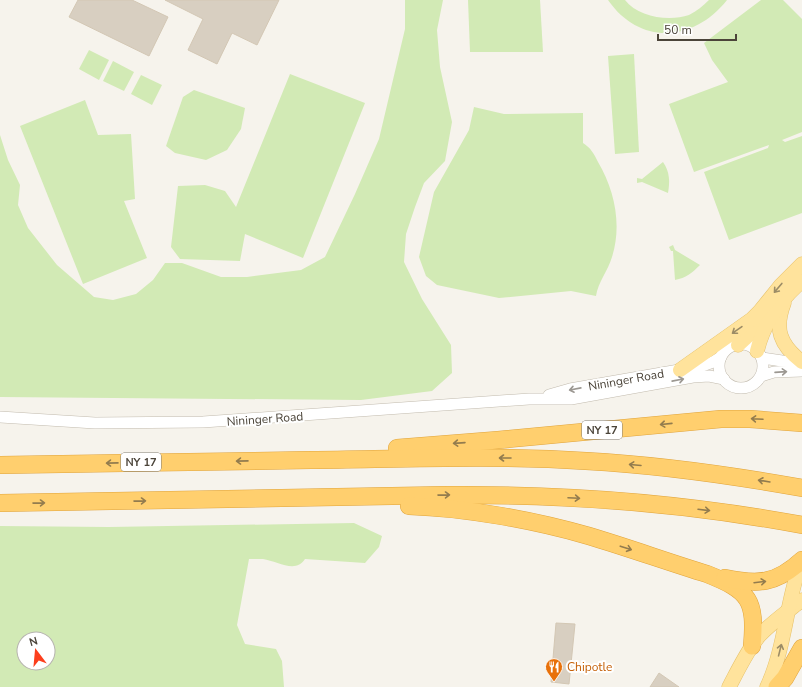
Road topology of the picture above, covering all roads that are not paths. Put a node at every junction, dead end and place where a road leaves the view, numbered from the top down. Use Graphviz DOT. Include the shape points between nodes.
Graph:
graph roads {
  1 [pos="802,264"];
  2 [pos="802,281"];
  3 [pos="787,297"];
  4 [pos="766,305"];
  5 [pos="738,345"];
  6 [pos="759,355"];
  7 [pos="721,357"];
  8 [pos="802,362"];
  9 [pos="680,370"];
  10 [pos="802,370"];
  11 [pos="761,376"];
  12 [pos="724,378"];
  13 [pos="529,399"];
  14 [pos="0,417"];
  15 [pos="800,424"];
  16 [pos="281,460"];
  17 [pos="0,464"];
  18 [pos="802,488"];
  19 [pos="237,499"];
  20 [pos="0,503"];
  21 [pos="802,525"];
  22 [pos="802,560"];
  23 [pos="708,574"];
  24 [pos="802,600"];
  25 [pos="788,610"];
  26 [pos="752,646"];
  27 [pos="802,648"];
  28 [pos="729,687"];
  29 [pos="767,687"];
  30 [pos="777,687"];
  1 -- 4 [label="main road, one-way"];
  2 -- 3 [label="main road"];
  3 -- 6 [label="main road" via="768,320"];
  3 -- 8 [label="main road" via="780,316 779,332 788,349"];
  4 -- 5 [label="main road" via="751,333"];
  4 -- 9 [label="main road, one-way" via="747,323"];
  5 -- 6 [label="street" via="750,346"];
  5 -- 7 [label="street" via="730,348"];
  6 -- 8 [label="street" via="782,361"];
  6 -- 11 [label="street" via="763,367"];
  7 -- 9 [label="street, Nininger Road" via="707,364"];
  7 -- 12 [label="street" via="720,366"];
  9 -- 13 [label="street, Nininger Road, one-way"];
  11 -- 10 [label="street, one-way" via="774,372"];
  11 -- 12 [label="street" via="744,388 730,385"];
  13 -- 12 [label="street, Nininger Road, one-way" via="571,399 699,377"];
  13 -- 14 [label="street, Nininger Road" via="203,422 95,423"];
  15 -- 16 [label="highway, NY 17, one-way" via="721,419 498,440 350,450"];
  16 -- 17 [label="highway, NY 17, one-way"];
  18 -- 16 [label="highway, one-way" via="660,467 578,460"];
  20 -- 19 [label="highway, one-way"];
  19 -- 21 [label="highway, one-way" via="482,495 558,497 675,506"];
  19 -- 23 [label="highway, one-way" via="339,506 422,507 480,513 589,536"];
  23 -- 22 [label="highway, one-way" via="744,582 763,582 785,573"];
  22 -- 25 [label="main road"];
  23 -- 26 [label="highway" via="734,586 748,600 753,617"];
  24 -- 25 [label="main road"];
  25 -- 26 [label="main road" via="768,626"];
  29 -- 25 [label="main road, one-way" via="781,649"];
  26 -- 28 [label="main road"];
  27 -- 30 [label="highway"];
}
